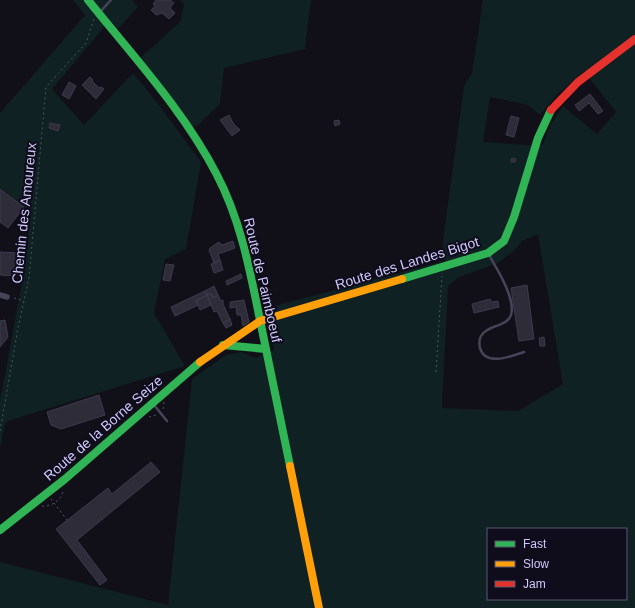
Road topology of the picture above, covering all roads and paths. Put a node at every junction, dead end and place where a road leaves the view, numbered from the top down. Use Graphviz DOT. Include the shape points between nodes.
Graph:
graph roads {
  1 [pos="88,0"];
  2 [pos="111,0"];
  3 [pos="98,13"];
  4 [pos="635,39"];
  5 [pos="488,253"];
  6 [pos="442,267"];
  7 [pos="0,295"];
  8 [pos="7,297"];
  9 [pos="24,300"];
  10 [pos="260,321"];
  11 [pos="223,345"];
  12 [pos="266,349"];
  13 [pos="524,352"];
  14 [pos="436,372"];
  15 [pos="153,403"];
  16 [pos="167,421"];
  17 [pos="0,430"];
  18 [pos="47,494"];
  19 [pos="61,497"];
  20 [pos="54,503"];
  21 [pos="67,520"];
  22 [pos="0,530"];
  23 [pos="319,608"];
  1 -- 3 [label="street, Route de Paimboeuf"];
  2 -- 3 [label="lane"];
  3 -- 9 [label="path, Chemin des Amoureux" via="86,43 46,87 29,278"];
  3 -- 10 [label="street, Route de Paimboeuf" via="171,104 211,165 230,202 237,223"];
  4 -- 5 [label="street, Route des Landes Bigot" via="561,98 552,109 535,149 509,232 504,241"];
  5 -- 6 [label="street, Route des Landes Bigot"];
  5 -- 13 [label="lane" via="502,277 511,309 507,320 482,335 479,340 482,352 499,359"];
  6 -- 10 [label="street, Route des Landes Bigot"];
  6 -- 14 [label="path"];
  7 -- 8 [label="street"];
  8 -- 9 [label="path"];
  9 -- 17 [label="path, Chemin des Amoureux"];
  10 -- 11 [label="street, Route des Landes Bigot"];
  10 -- 12 [label="street, Route de Paimboeuf"];
  11 -- 12 [label="street"];
  11 -- 15 [label="street, Route de la Borne Seize" via="191,368"];
  12 -- 23 [label="street, Route de Paimboeuf"];
  15 -- 16 [label="lane"];
  15 -- 18 [label="street, Route de la Borne Seize"];
  18 -- 20 [label="path"];
  18 -- 22 [label="street, Route de la Borne Seize"];
  19 -- 20 [label="path"];
  20 -- 21 [label="path"];
}
